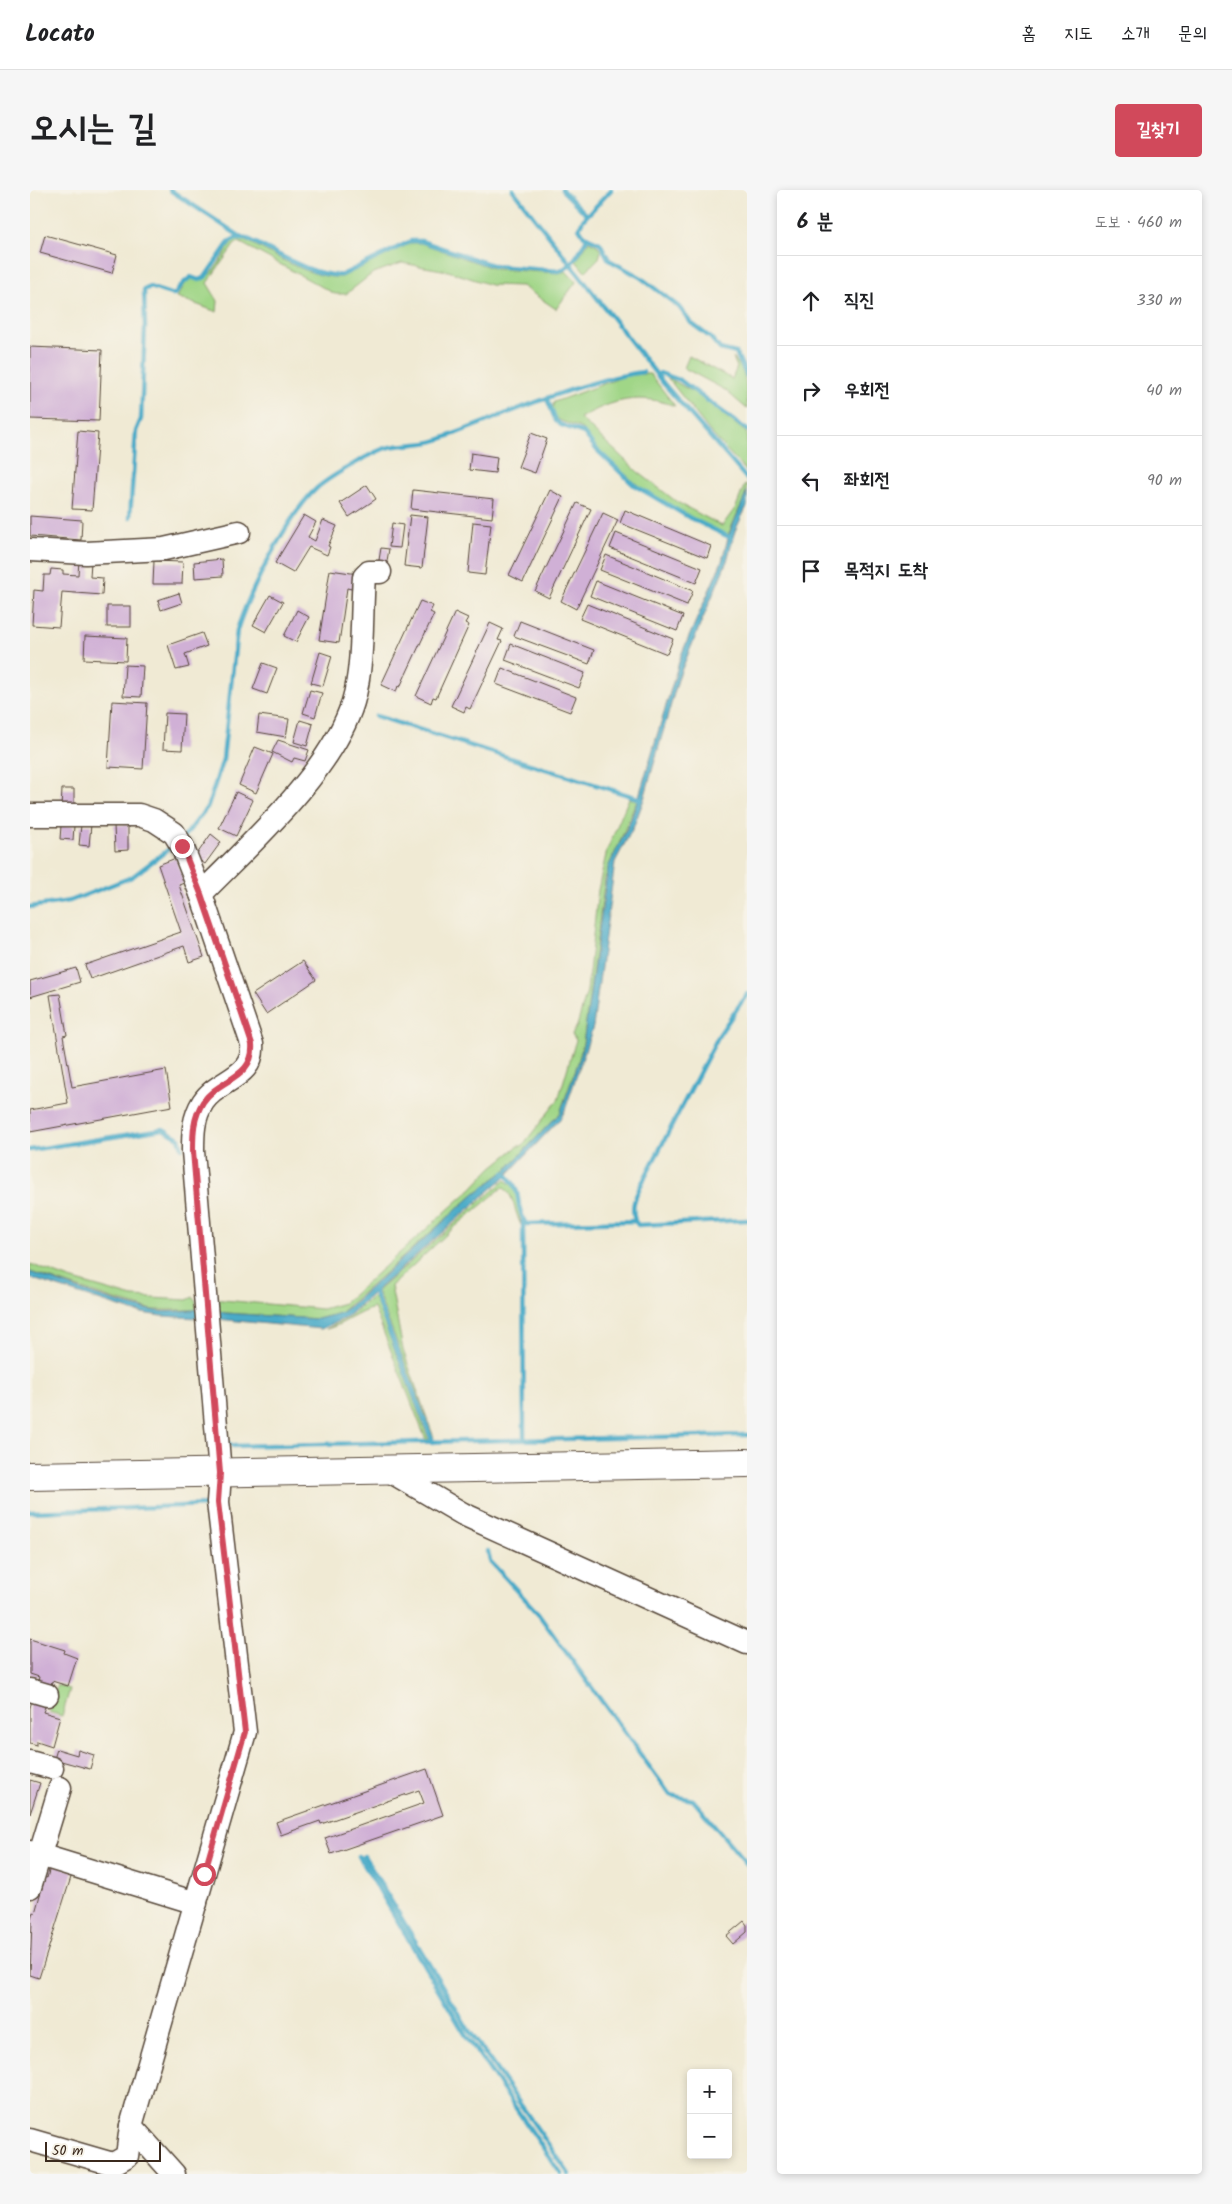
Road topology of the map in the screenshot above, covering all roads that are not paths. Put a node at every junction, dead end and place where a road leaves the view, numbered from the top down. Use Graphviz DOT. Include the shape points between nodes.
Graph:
graph roads {
  1 [pos="239,532"];
  2 [pos="30,550"];
  3 [pos="380,572"];
  4 [pos="30,815"];
  5 [pos="201,894"];
  6 [pos="747,1463"];
  7 [pos="388,1470"];
  8 [pos="220,1473"];
  9 [pos="30,1476"];
  10 [pos="747,1643"];
  11 [pos="30,1762"];
  12 [pos="35,1854"];
  13 [pos="30,1887"];
  14 [pos="196,1903"];
  15 [pos="132,2126"];
  16 [pos="30,2140"];
  17 [pos="174,2174"];
  1 -- 2 [label="street" via="164,549 86,553"];
  3 -- 5 [label="street" via="369,572 364,577 357,685 343,725 316,771"];
  4 -- 5 [label="street" via="139,815 154,820 174,833"];
  5 -- 8 [label="street" via="253,1055 248,1066 203,1101 194,1120 193,1151"];
  6 -- 7 [label="main road"];
  7 -- 8 [label="main road"];
  7 -- 10 [label="street" via="463,1514"];
  8 -- 9 [label="main road"];
  8 -- 14 [label="street" via="218,1502 245,1732"];
  11 -- 12 [label="street" via="56,1778"];
  12 -- 13 [label="street"];
  12 -- 14 [label="street"];
  14 -- 15 [label="street"];
  15 -- 16 [label="street" via="127,2156 113,2164"];
  15 -- 17 [label="street"];
}
